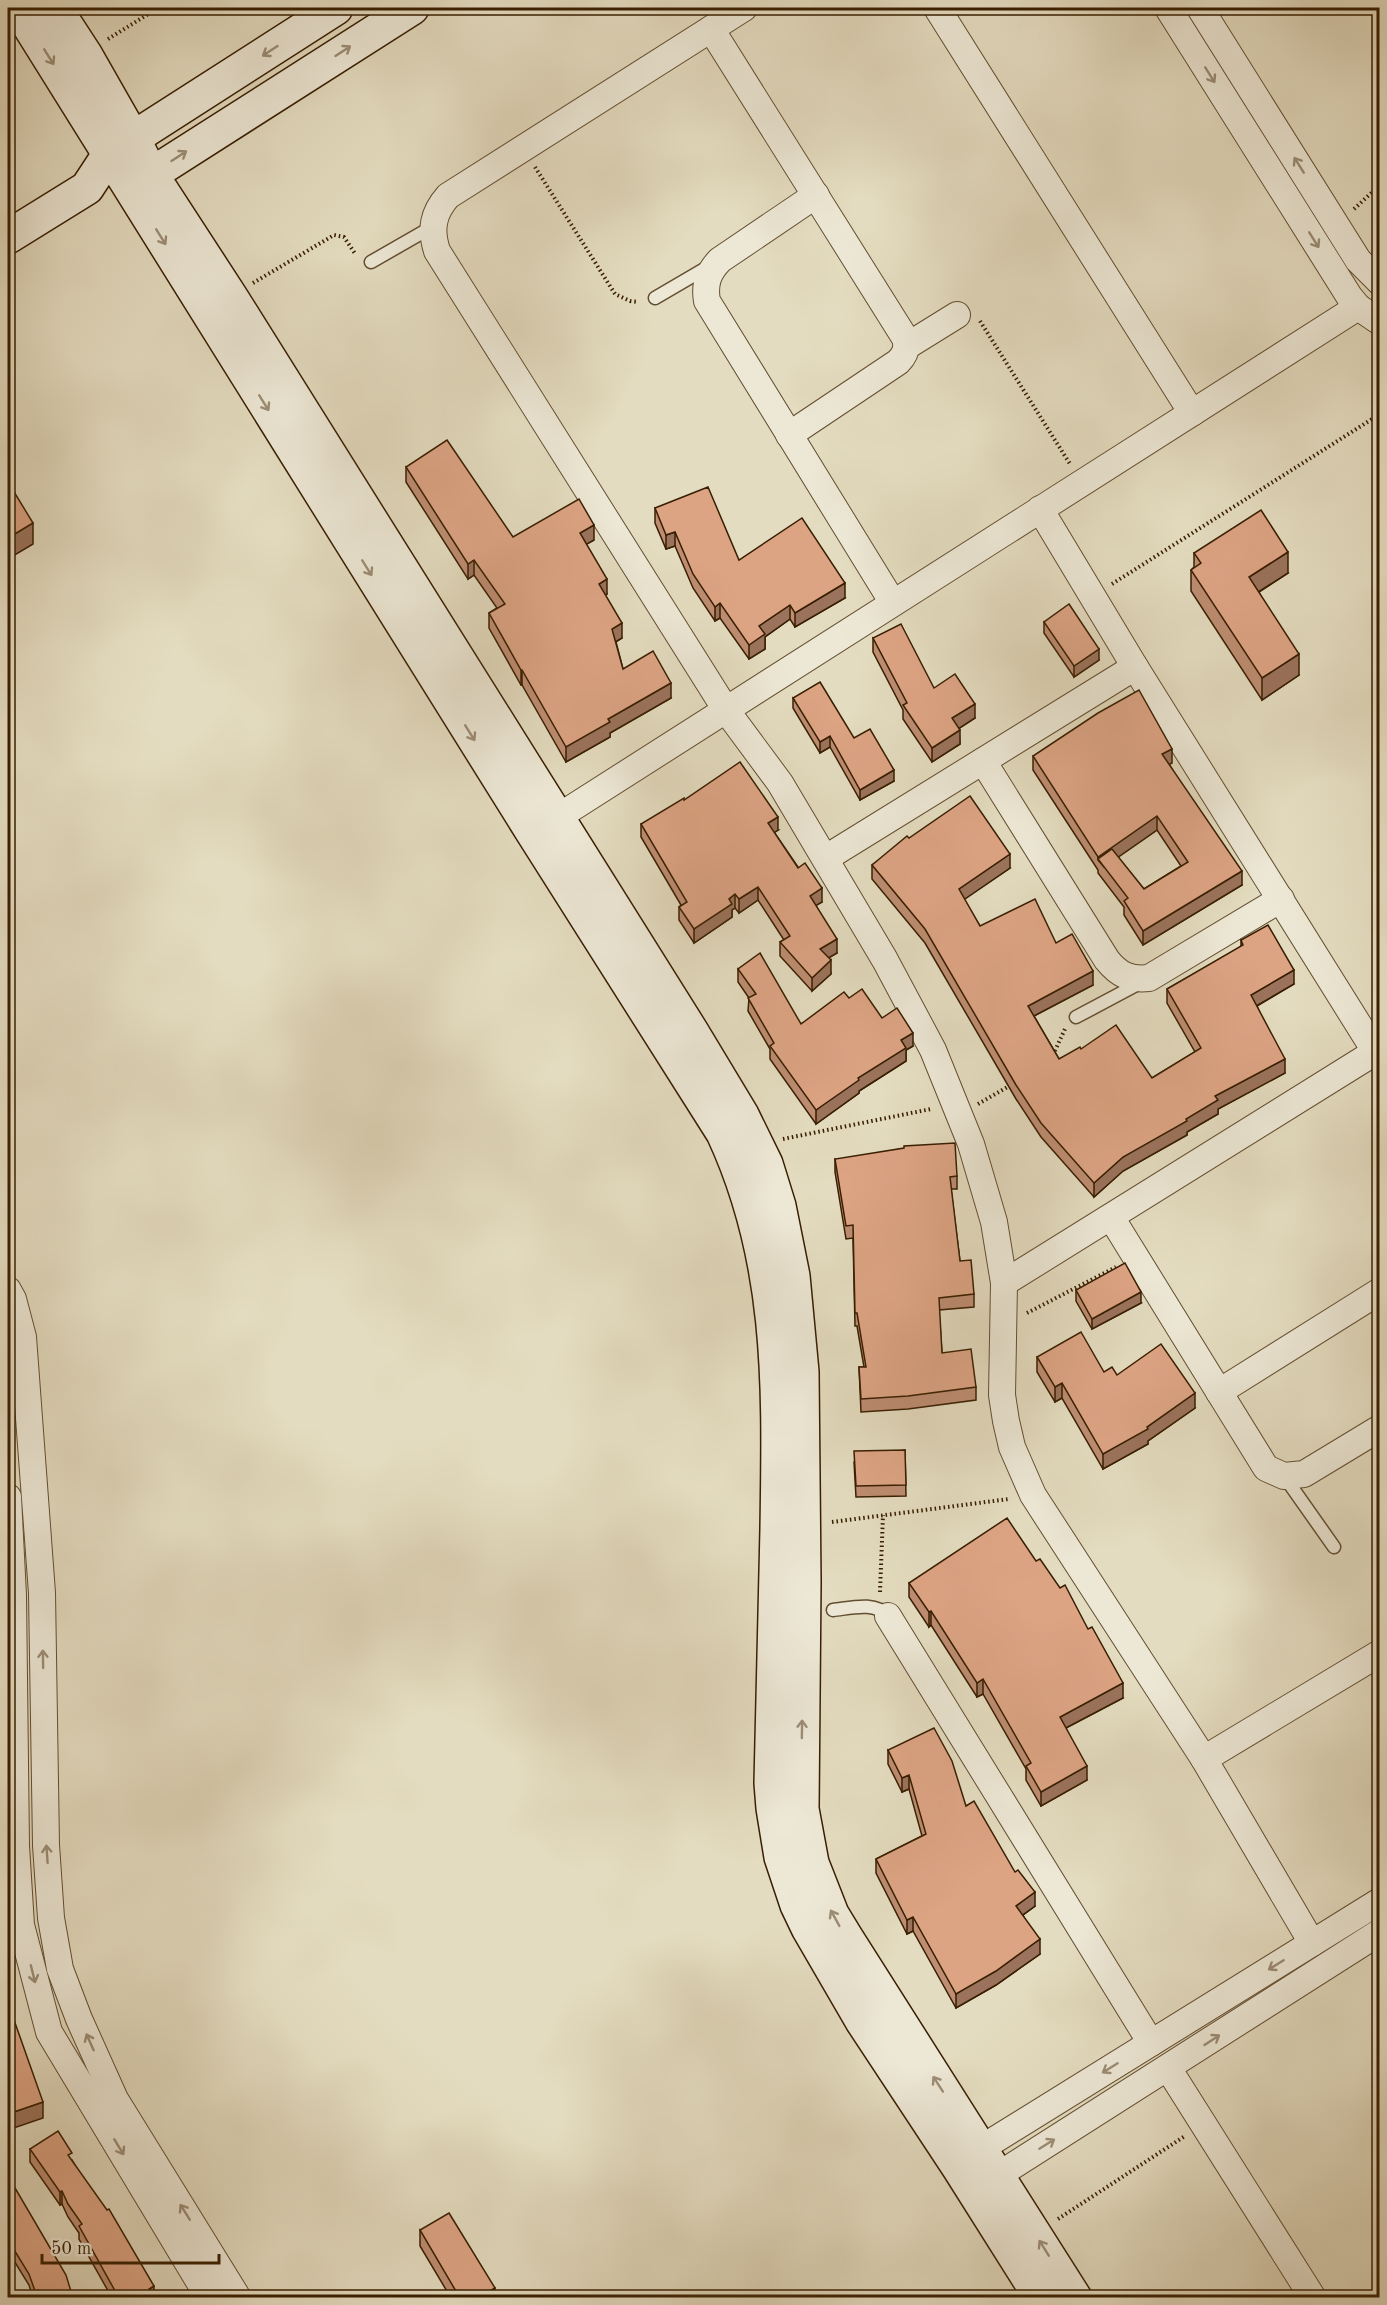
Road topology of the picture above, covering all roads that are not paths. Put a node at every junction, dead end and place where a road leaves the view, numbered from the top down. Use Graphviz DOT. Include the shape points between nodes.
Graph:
graph roads {
  1 [pos="18,8"];
  2 [pos="55,8"];
  3 [pos="336,8"];
  4 [pos="412,8"];
  5 [pos="744,8"];
  6 [pos="937,8"];
  7 [pos="1168,8"];
  8 [pos="1205,16"];
  9 [pos="711,28"];
  10 [pos="1187,39"];
  11 [pos="122,147"];
  12 [pos="140,181"];
  13 [pos="87,188"];
  14 [pos="816,195"];
  15 [pos="432,227"];
  16 [pos="8,237"];
  17 [pos="720,260"];
  18 [pos="371,262"];
  19 [pos="1380,282"];
  20 [pos="655,298"];
  21 [pos="1358,307"];
  22 [pos="957,315"];
  23 [pos="1380,322"];
  24 [pos="907,346"];
  25 [pos="1192,412"];
  26 [pos="789,435"];
  27 [pos="1040,510"];
  28 [pos="893,603"];
  29 [pos="1136,667"];
  30 [pos="726,710"];
  31 [pos="982,761"];
  32 [pos="558,817"];
  33 [pos="825,858"];
  34 [pos="1281,899"];
  35 [pos="1149,978"];
  36 [pos="1076,1017"];
  37 [pos="681,1040"];
  38 [pos="1377,1050"];
  39 [pos="1111,1216"];
  40 [pos="1004,1283"];
  41 [pos="8,1290"];
  42 [pos="1380,1291"];
  43 [pos="1219,1392"];
  44 [pos="1380,1428"];
  45 [pos="1284,1476"];
  46 [pos="8,1497"];
  47 [pos="1334,1547"];
  48 [pos="42,1593"];
  49 [pos="13,1595"];
  50 [pos="832,1610"];
  51 [pos="884,1613"];
  52 [pos="1380,1653"];
  53 [pos="1204,1759"];
  54 [pos="1377,1908"];
  55 [pos="1380,1932"];
  56 [pos="1312,1943"];
  57 [pos="875,2013"];
  58 [pos="1150,2043"];
  59 [pos="1168,2068"];
  60 [pos="989,2162"];
  61 [pos="209,2298"];
  62 [pos="238,2298"];
  63 [pos="1041,2298"];
  64 [pos="1075,2298"];
  65 [pos="1313,2298"];
  1 -- 11 [label="street, one-way"];
  2 -- 11 [label="street" via="85,54"];
  3 -- 11 [label="street, one-way"];
  12 -- 4 [label="street, one-way"];
  5 -- 9 [label="street"];
  6 -- 25 [label="street"];
  7 -- 10 [label="street"];
  8 -- 10 [label="street"];
  19 -- 8 [label="street, one-way" via="1358,260"];
  9 -- 14 [label="street"];
  9 -- 15 [label="street" via="448,196 434,216"];
  10 -- 21 [label="street, one-way"];
  11 -- 12 [label="street"];
  11 -- 13 [label="street"];
  12 -- 13 [label="street"];
  12 -- 32 [label="street" via="231,297"];
  12 -- 37 [label="street, one-way"];
  13 -- 16 [label="street"];
  14 -- 17 [label="street"];
  14 -- 24 [label="street"];
  15 -- 18 [label="lane"];
  15 -- 30 [label="street" via="437,251"];
  17 -- 20 [label="lane"];
  17 -- 26 [label="street" via="709,274 707,301"];
  21 -- 23 [label="street"];
  21 -- 25 [label="street"];
  22 -- 24 [label="street"];
  24 -- 26 [label="street" via="898,362"];
  25 -- 27 [label="street"];
  26 -- 28 [label="street"];
  27 -- 28 [label="street"];
  27 -- 29 [label="street"];
  28 -- 30 [label="street"];
  29 -- 31 [label="street"];
  29 -- 34 [label="street"];
  30 -- 32 [label="street"];
  30 -- 33 [label="street" via="780,783"];
  31 -- 33 [label="street"];
  31 -- 35 [label="street" via="1114,970 1131,978"];
  32 -- 37 [label="street"];
  33 -- 40 [label="street" via="910,1004 958,1109 994,1222"];
  34 -- 35 [label="street"];
  34 -- 38 [label="street"];
  35 -- 36 [label="lane"];
  57 -- 37 [label="street, one-way" via="812,1863 802,1809 802,1372 793,1276 779,1206 757,1144"];
  37 -- 57 [label="street" via="742,1177 759,1234 771,1307 778,1394 773,1808 781,1857 797,1905"];
  38 -- 39 [label="street"];
  39 -- 40 [label="street"];
  39 -- 43 [label="street"];
  40 -- 53 [label="street" via="1002,1386 1012,1447 1033,1495"];
  41 -- 48 [label="street" via="23,1337"];
  42 -- 43 [label="street"];
  43 -- 45 [label="street" via="1266,1468"];
  44 -- 45 [label="street" via="1313,1470"];
  45 -- 47 [label="lane"];
  46 -- 49 [label="street"];
  48 -- 49 [label="street"];
  62 -- 48 [label="street, one-way" via="115,2099 60,1969 51,1918 46,1845"];
  49 -- 61 [label="street, one-way" via="16,1846 21,1925 35,1983 49,2032"];
  50 -- 51 [label="lane" via="868,1607"];
  51 -- 58 [label="street"];
  52 -- 53 [label="street"];
  53 -- 56 [label="street"];
  54 -- 56 [label="street"];
  59 -- 55 [label="street, one-way"];
  56 -- 58 [label="street, one-way"];
  60 -- 57 [label="street, one-way"];
  57 -- 63 [label="street" via="959,2168"];
  58 -- 60 [label="street, one-way"];
  60 -- 59 [label="street, one-way"];
  59 -- 65 [label="street"];
  64 -- 60 [label="street, one-way"];
}
